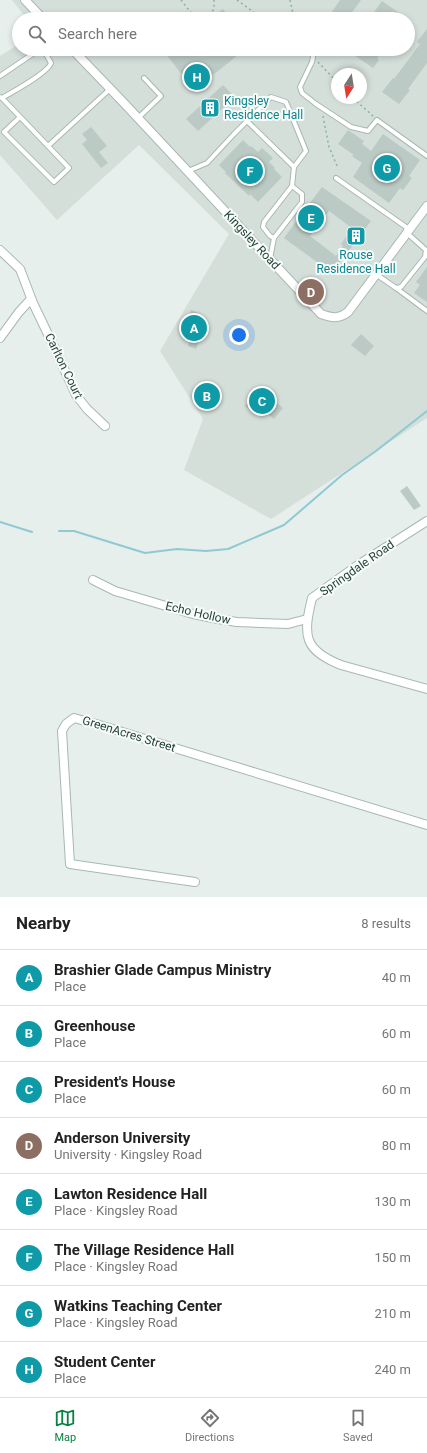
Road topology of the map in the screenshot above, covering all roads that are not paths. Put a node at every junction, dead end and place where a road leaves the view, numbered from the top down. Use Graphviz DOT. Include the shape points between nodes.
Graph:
graph roads {
  1 [pos="25,0"];
  2 [pos="36,12"];
  3 [pos="30,56"];
  4 [pos="48,56"];
  5 [pos="79,56"];
  6 [pos="313,56"];
  7 [pos="0,76"];
  8 [pos="144,78"];
  9 [pos="110,88"];
  10 [pos="1,97"];
  11 [pos="20,117"];
  12 [pos="138,118"];
  13 [pos="247,121"];
  14 [pos="48,146"];
  15 [pos="427,156"];
  16 [pos="294,168"];
  17 [pos="188,171"];
  18 [pos="336,178"];
  19 [pos="292,186"];
  20 [pos="427,206"];
  21 [pos="407,234"];
  22 [pos="274,238"];
  23 [pos="0,250"];
  24 [pos="270,259"];
  25 [pos="377,275"];
  26 [pos="396,288"];
  27 [pos="31,299"];
  28 [pos="427,311"];
  29 [pos="0,338"];
  30 [pos="105,426"];
  31 [pos="427,521"];
  32 [pos="93,580"];
  33 [pos="307,619"];
  34 [pos="427,689"];
  35 [pos="427,825"];
  36 [pos="195,882"];
  1 -- 2 [label="street"];
  3 -- 7 [label="lane"];
  4 -- 10 [label="lane" via="50,66 38,76"];
  5 -- 9 [label="street, Kingsley Road"];
  6 -- 15 [label="lane" via="300,87 302,93 351,127 368,131 377,120"];
  8 -- 12 [label="lane" via="160,96"];
  9 -- 12 [label="street, Kingsley Road"];
  9 -- 14 [label="lane"];
  10 -- 11 [label="lane"];
  11 -- 14 [label="lane"];
  11 -- 14 [label="lane" via="4,132 54,182 69,168"];
  12 -- 17 [label="street, Kingsley Road"];
  13 -- 16 [label="lane"];
  13 -- 16 [label="lane" via="272,97 286,102 306,152"];
  13 -- 17 [label="lane" via="207,163"];
  16 -- 19 [label="lane"];
  17 -- 24 [label="street, Kingsley Road"];
  18 -- 21 [label="lane" via="406,227"];
  19 -- 22 [label="lane" via="302,194 302,202"];
  19 -- 22 [label="lane" via="264,222 263,227"];
  20 -- 21 [label="street, Kingsley Road"];
  21 -- 25 [label="street, Kingsley Road"];
  21 -- 26 [label="lane" via="423,245 426,254 405,283"];
  22 -- 24 [label="lane"];
  23 -- 27 [label="street, Carlton Court" via="20,269"];
  24 -- 25 [label="street, Kingsley Road" via="321,314 331,318 341,317 348,312"];
  25 -- 26 [label="lane"];
  26 -- 28 [label="lane"];
  27 -- 29 [label="street"];
  27 -- 30 [label="street, Carlton Court" via="76,395"];
  31 -- 33 [label="street, Springdale Road" via="312,598"];
  32 -- 33 [label="street, Echo Hollow" via="115,591 218,619 288,624"];
  33 -- 34 [label="street, Springdale Road" via="308,639 318,654 329,661"];
  35 -- 36 [label="street, GreenAcres Street" via="96,724 74,718 66,724 62,730 70,864"];
}
